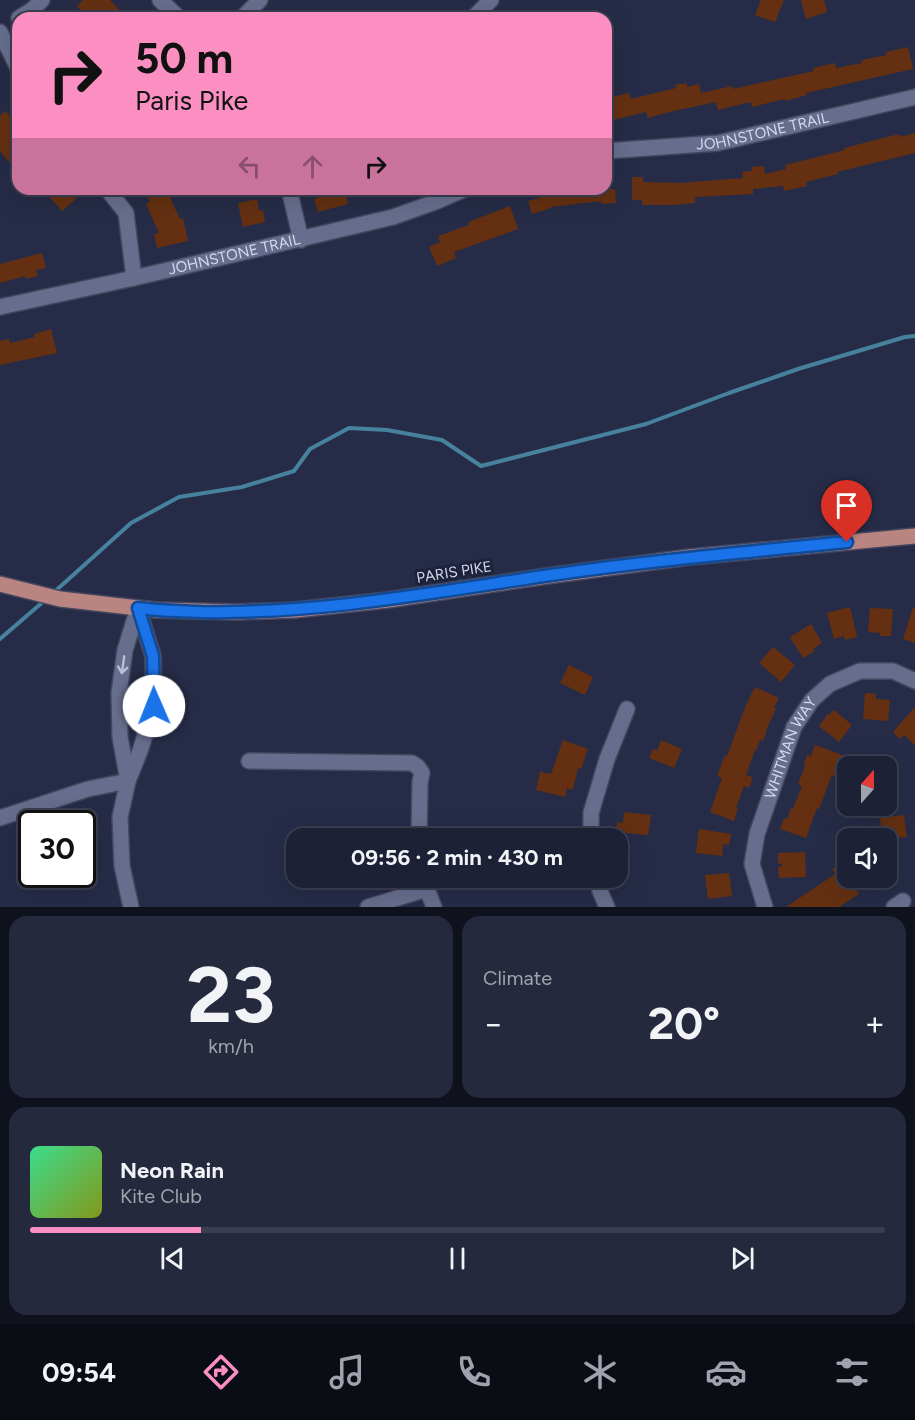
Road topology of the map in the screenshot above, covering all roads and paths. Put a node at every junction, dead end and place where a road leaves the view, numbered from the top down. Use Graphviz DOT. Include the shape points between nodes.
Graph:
graph roads {
  1 [pos="42,0"];
  2 [pos="160,0"];
  3 [pos="260,0"];
  4 [pos="491,0"];
  5 [pos="29,12"];
  6 [pos="173,12"];
  7 [pos="248,12"];
  8 [pos="479,12"];
  9 [pos="0,32"];
  10 [pos="12,56"];
  11 [pos="915,97"];
  12 [pos="612,151"];
  13 [pos="112,195"];
  14 [pos="290,195"];
  15 [pos="451,195"];
  16 [pos="301,240"];
  17 [pos="134,278"];
  18 [pos="0,307"];
  19 [pos="915,536"];
  20 [pos="0,584"];
  21 [pos="138,608"];
  22 [pos="915,681"];
  23 [pos="627,709"];
  24 [pos="249,762"];
  25 [pos="128,781"];
  26 [pos="0,818"];
  27 [pos="419,828"];
  28 [pos="591,828"];
  29 [pos="416,888"];
  30 [pos="427,888"];
  31 [pos="600,888"];
  32 [pos="131,907"];
  33 [pos="368,907"];
  34 [pos="434,907"];
  35 [pos="607,907"];
  36 [pos="765,907"];
  1 -- 5 [label="street"];
  2 -- 6 [label="street"];
  3 -- 7 [label="street"];
  4 -- 8 [label="street"];
  9 -- 10 [label="street"];
  11 -- 12 [label="street, JOHNSTONE TRAIL" via="718,143"];
  13 -- 17 [label="street" via="126,213"];
  14 -- 16 [label="street"];
  15 -- 16 [label="street, JOHNSTONE TRAIL" via="393,217"];
  16 -- 17 [label="street, JOHNSTONE TRAIL"];
  17 -- 18 [label="street, JOHNSTONE TRAIL"];
  19 -- 21 [label="main road, PARIS PIKE" via="690,557 295,610"];
  20 -- 21 [label="main road, PARIS PIKE" via="60,599"];
  21 -- 25 [label="street, one-way" via="125,650 119,693 120,736"];
  21 -- 25 [label="street" via="153,656 154,706"];
  22 -- 36 [label="street, WHITMAN WAY" via="893,670 860,671 830,684 812,700 794,727 757,834 752,864"];
  23 -- 28 [label="street" via="607,759 591,813"];
  24 -- 27 [label="street" via="412,763 422,773"];
  25 -- 26 [label="street" via="88,789"];
  25 -- 32 [label="street" via="120,817 122,866"];
  29 -- 33 [label="street"];
  30 -- 34 [label="street"];
  31 -- 35 [label="street"];
}
